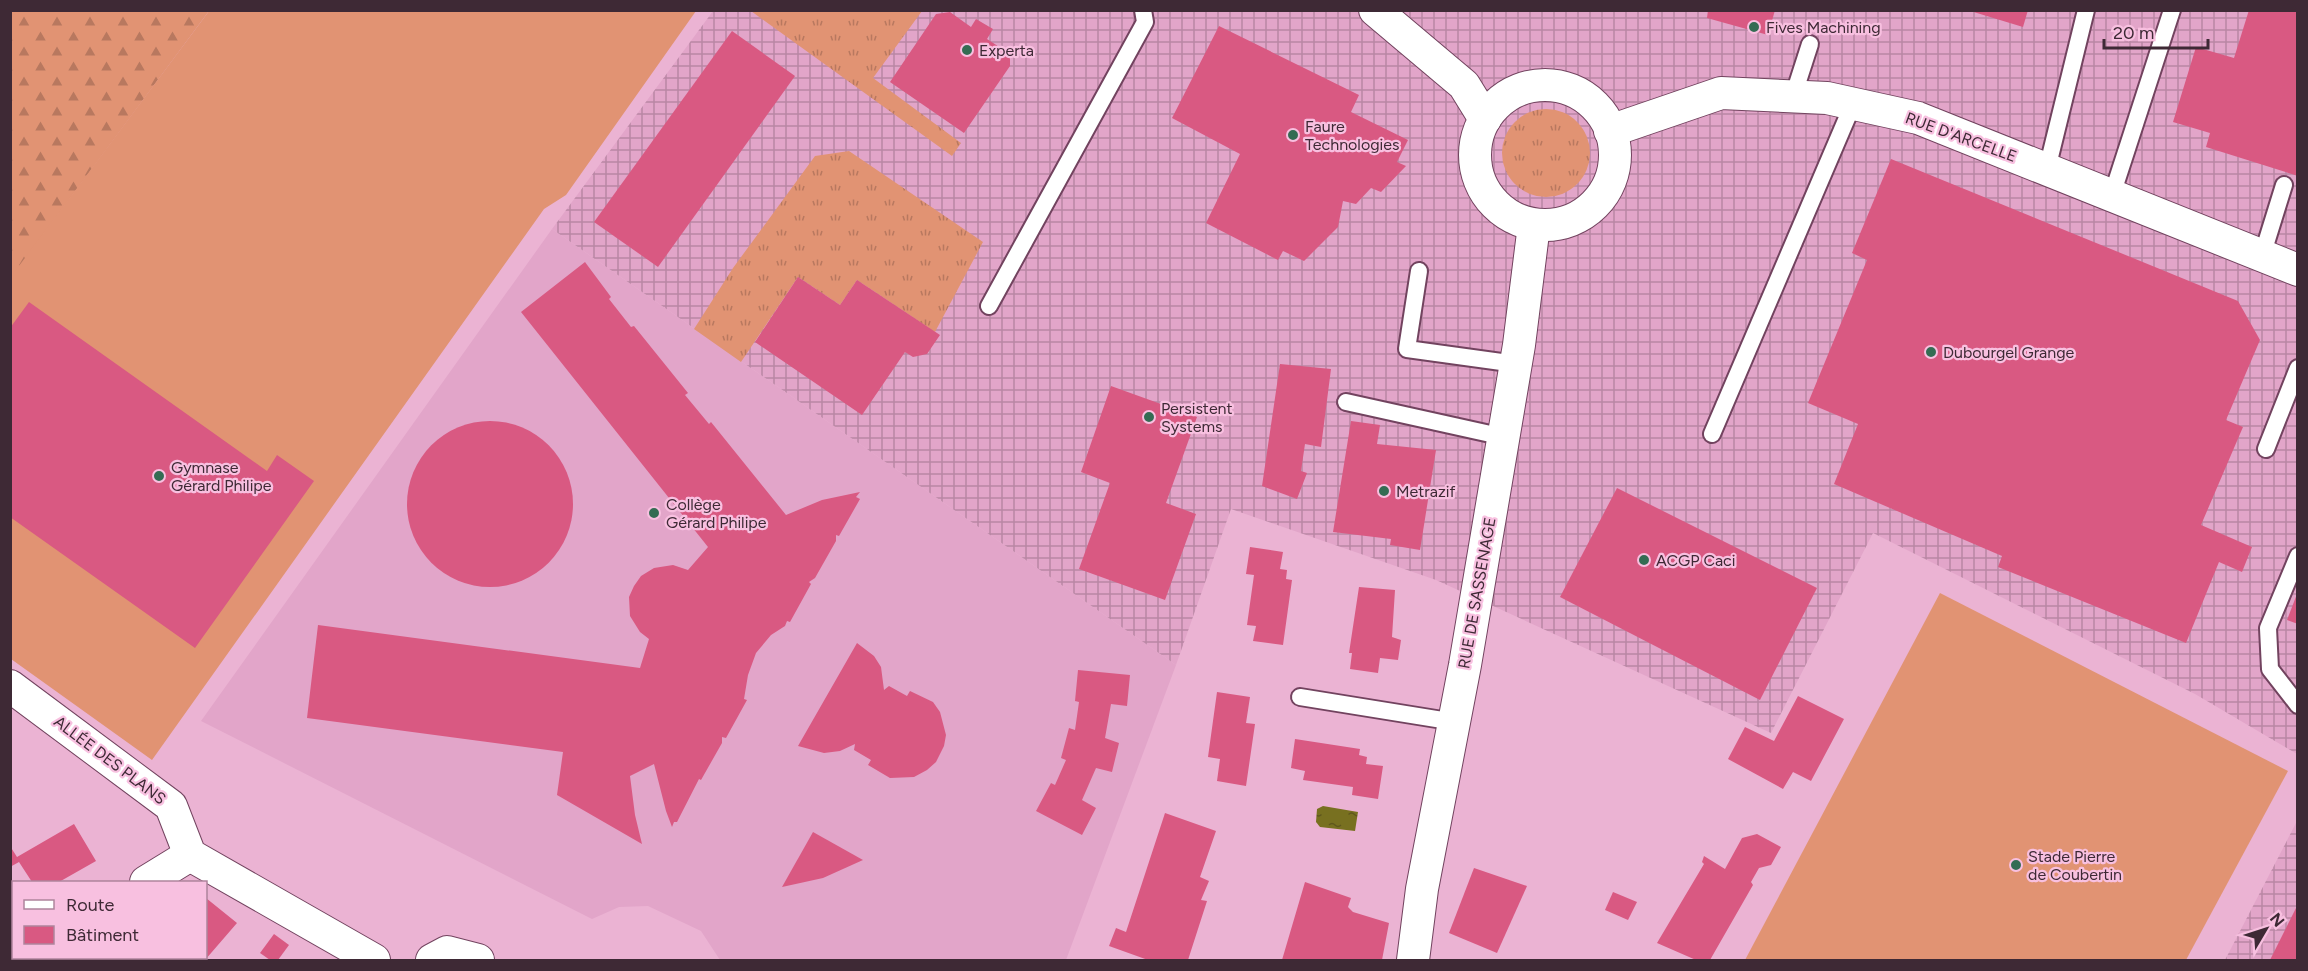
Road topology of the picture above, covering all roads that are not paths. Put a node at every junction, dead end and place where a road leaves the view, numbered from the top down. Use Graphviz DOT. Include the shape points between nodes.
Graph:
graph roads {
  1 [pos="1143,10"];
  2 [pos="1375,10"];
  3 [pos="2086,10"];
  4 [pos="2172,10"];
  5 [pos="1810,44"];
  6 [pos="1793,97"];
  7 [pos="1853,104"];
  8 [pos="1485,119"];
  9 [pos="1610,130"];
  10 [pos="2047,169"];
  11 [pos="2284,185"];
  12 [pos="2112,195"];
  13 [pos="1534,225"];
  14 [pos="2262,256"];
  15 [pos="2298,270"];
  16 [pos="1419,271"];
  17 [pos="989,306"];
  18 [pos="1516,364"];
  19 [pos="2298,368"];
  20 [pos="1346,402"];
  21 [pos="1712,434"];
  22 [pos="1504,437"];
  23 [pos="2266,449"];
  24 [pos="2298,556"];
  25 [pos="10,686"];
  26 [pos="1299,698"];
  27 [pos="2298,705"];
  28 [pos="1455,722"];
  29 [pos="190,855"];
  30 [pos="148,881"];
  31 [pos="374,960"];
  32 [pos="432,960"];
  33 [pos="478,960"];
  34 [pos="1413,960"];
  1 -- 17 [label="lane" via="1145,22"];
  2 -- 8 [label="street" via="1464,85"];
  3 -- 10 [label="lane"];
  4 -- 12 [label="lane"];
  5 -- 6 [label="lane"];
  6 -- 7 [label="street, RUE D'ARCELLE"];
  6 -- 9 [label="street, RUE D'ARCELLE" via="1721,93"];
  7 -- 10 [label="street, RUE D'ARCELLE" via="1918,118"];
  7 -- 21 [label="lane"];
  8 -- 9 [label="street" via="1499,102 1518,91 1562,87 1582,96 1599,111"];
  8 -- 13 [label="street" via="1477,137 1475,156 1486,194 1515,219"];
  9 -- 13 [label="street" via="1614,161 1605,191 1575,219 1555,225"];
  10 -- 12 [label="street, RUE D'ARCELLE"];
  11 -- 14 [label="lane"];
  12 -- 14 [label="street, RUE D'ARCELLE"];
  13 -- 18 [label="street, RUE DE SASSENAGE"];
  14 -- 15 [label="street, RUE D'ARCELLE"];
  16 -- 18 [label="lane" via="1407,349"];
  18 -- 22 [label="street, RUE DE SASSENAGE"];
  19 -- 23 [label="lane"];
  20 -- 22 [label="lane"];
  22 -- 28 [label="street, RUE DE SASSENAGE"];
  24 -- 27 [label="lane" via="2268,628 2270,669"];
  25 -- 29 [label="street, ALLÉE DES PLANS" via="171,806"];
  26 -- 28 [label="lane"];
  28 -- 34 [label="street, RUE DE SASSENAGE" via="1422,889"];
  29 -- 30 [label="street"];
  29 -- 31 [label="street"];
  32 -- 33 [label="street" via="447,952"];
}
